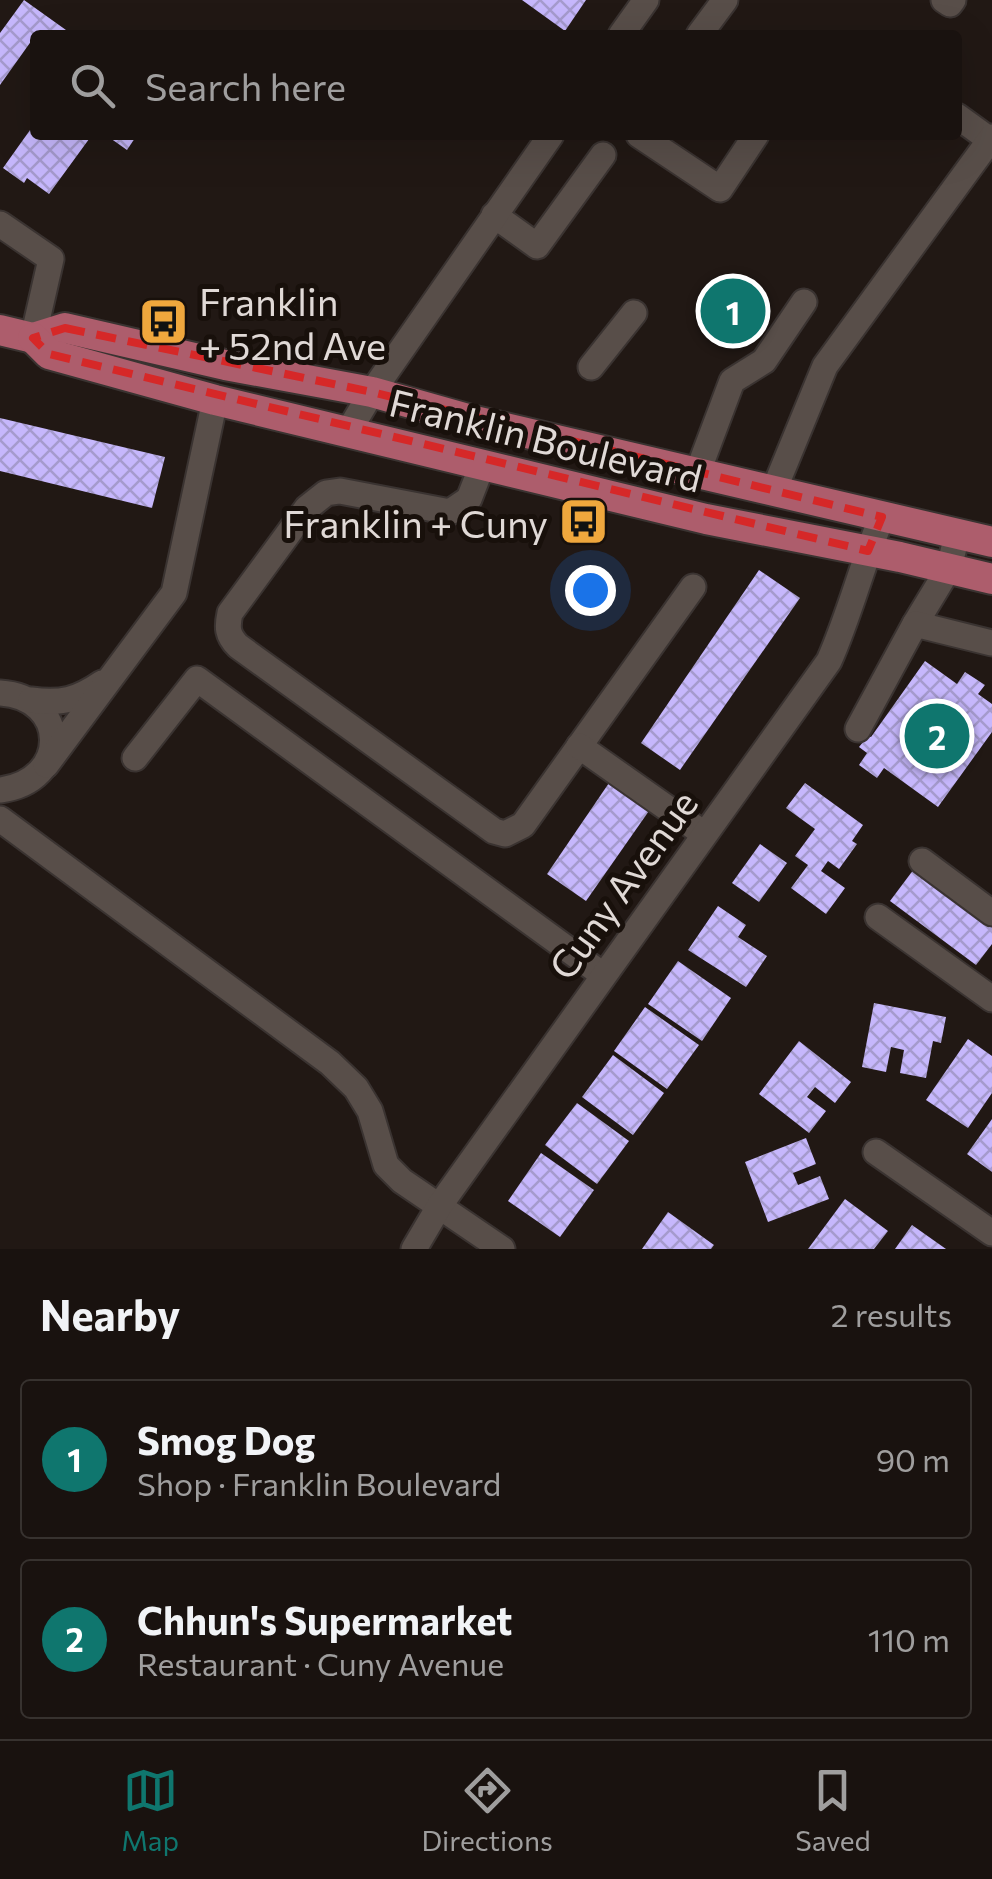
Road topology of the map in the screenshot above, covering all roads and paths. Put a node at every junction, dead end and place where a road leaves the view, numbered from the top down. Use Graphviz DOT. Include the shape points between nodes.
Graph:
graph roads {
  1 [pos="646,0"];
  2 [pos="725,0"];
  3 [pos="944,0"];
  4 [pos="953,0"];
  5 [pos="625,30"];
  6 [pos="704,30"];
  7 [pos="962,119"];
  8 [pos="991,138"];
  9 [pos="547,140"];
  10 [pos="646,140"];
  11 [pos="753,140"];
  12 [pos="603,154"];
  13 [pos="494,216"];
  14 [pos="0,224"];
  15 [pos="804,302"];
  16 [pos="634,313"];
  17 [pos="0,330"];
  18 [pos="33,338"];
  19 [pos="592,367"];
  20 [pos="372,392"];
  21 [pos="215,400"];
  22 [pos="348,432"];
  23 [pos="482,463"];
  24 [pos="697,474"];
  25 [pos="774,490"];
  26 [pos="882,517"];
  27 [pos="957,535"];
  28 [pos="992,542"];
  29 [pos="868,551"];
  30 [pos="949,568"];
  31 [pos="992,578"];
  32 [pos="693,587"];
  33 [pos="915,624"];
  34 [pos="992,643"];
  35 [pos="118,671"];
  36 [pos="0,693"];
  37 [pos="31,700"];
  38 [pos="858,730"];
  39 [pos="579,746"];
  40 [pos="135,758"];
  41 [pos="46,765"];
  42 [pos="0,790"];
  43 [pos="0,819"];
  44 [pos="704,834"];
  45 [pos="922,861"];
  46 [pos="992,912"];
  47 [pos="878,917"];
  48 [pos="603,975"];
  49 [pos="992,999"];
  50 [pos="876,1152"];
  51 [pos="440,1205"];
  52 [pos="988,1224"];
  53 [pos="414,1249"];
  54 [pos="502,1249"];
  1 -- 5 [label="street"];
  2 -- 6 [label="street"];
  3 -- 4 [label="street"];
  7 -- 8 [label="street"];
  8 -- 25 [label="street" via="825,366"];
  9 -- 13 [label="street"];
  10 -- 11 [label="street" via="720,189"];
  12 -- 13 [label="street" via="538,246"];
  13 -- 20 [label="street"];
  14 -- 18 [label="street" via="51,260"];
  15 -- 24 [label="street" via="764,361 732,381"];
  16 -- 19 [label="street"];
  17 -- 18 [label="main road, Franklin Boulevard"];
  18 -- 20 [label="main road, Franklin Boulevard" via="65,328"];
  18 -- 21 [label="main road, Franklin Boulevard" via="49,354"];
  20 -- 22 [label="street"];
  20 -- 24 [label="main road, Franklin Boulevard"];
  21 -- 22 [label="main road, Franklin Boulevard"];
  21 -- 35 [label="street" via="174,593"];
  22 -- 23 [label="main road, Franklin Boulevard"];
  23 -- 29 [label="main road, Franklin Boulevard" via="706,520"];
  23 -- 39 [label="street" via="469,500 450,512 340,491 316,498 230,613 230,638 494,831 505,834 523,824"];
  24 -- 25 [label="main road, Franklin Boulevard"];
  25 -- 26 [label="main road, Franklin Boulevard"];
  26 -- 27 [label="main road, Franklin Boulevard"];
  26 -- 29 [label="street, Cuny Avenue"];
  27 -- 28 [label="main road, Franklin Boulevard"];
  27 -- 30 [label="street"];
  29 -- 30 [label="main road, Franklin Boulevard"];
  29 -- 44 [label="street, Cuny Avenue" via="828,661"];
  30 -- 31 [label="main road, Franklin Boulevard"];
  30 -- 33 [label="street"];
  32 -- 39 [label="street"];
  33 -- 34 [label="street"];
  33 -- 38 [label="street"];
  35 -- 37 [label="street" via="78,700"];
  35 -- 41 [label="street"];
  36 -- 37 [label="street"];
  37 -- 41 [label="street" via="52,732"];
  39 -- 44 [label="street"];
  40 -- 48 [label="street" via="197,679"];
  41 -- 42 [label="street" via="22,787"];
  43 -- 51 [label="street" via="330,1063 370,1110 386,1164"];
  44 -- 48 [label="street, Cuny Avenue"];
  45 -- 46 [label="street"];
  47 -- 49 [label="street"];
  48 -- 51 [label="street, Cuny Avenue"];
  50 -- 52 [label="street"];
  51 -- 53 [label="street, Cuny Avenue"];
  51 -- 54 [label="street"];
}
